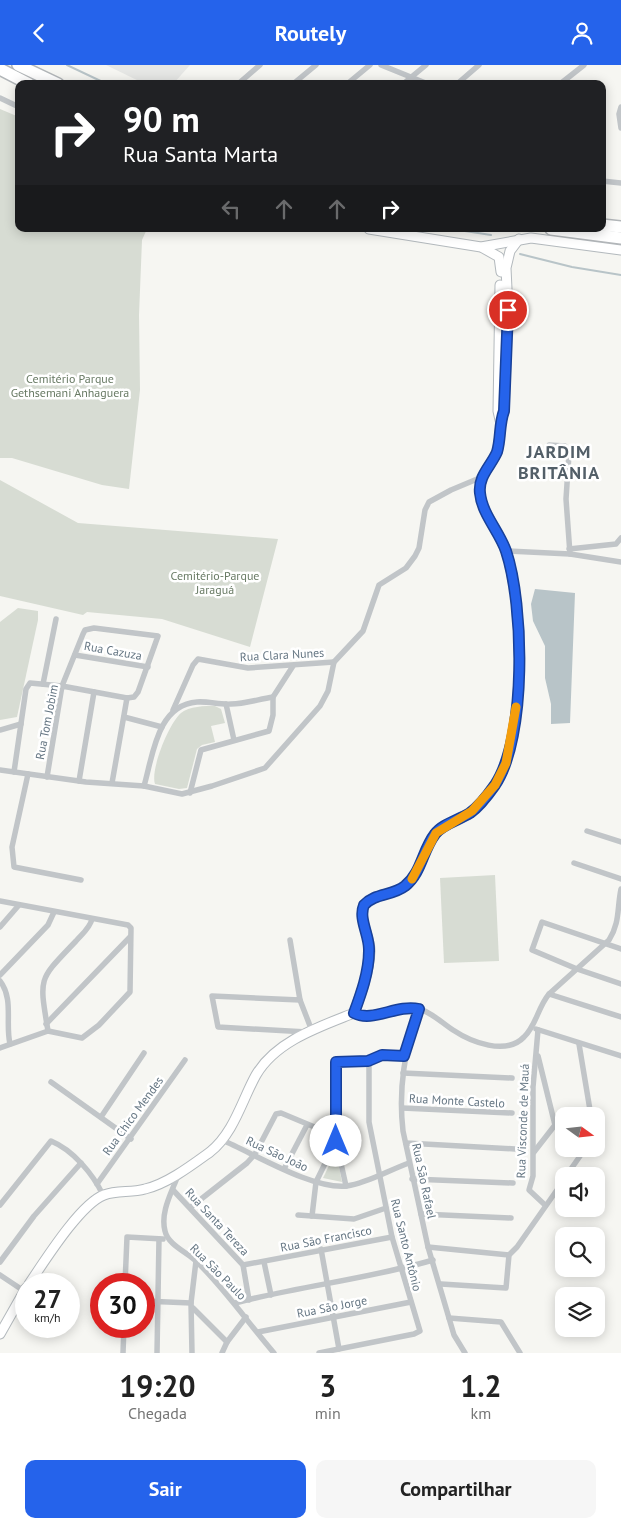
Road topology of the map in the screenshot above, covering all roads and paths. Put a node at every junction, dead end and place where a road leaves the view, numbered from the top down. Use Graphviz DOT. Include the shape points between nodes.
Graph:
graph roads {
  1 [pos="18,65"];
  2 [pos="260,65"];
  3 [pos="316,65"];
  4 [pos="370,65"];
  5 [pos="381,65"];
  6 [pos="426,65"];
  7 [pos="479,65"];
  8 [pos="584,65"];
  9 [pos="0,69"];
  10 [pos="411,77"];
  11 [pos="21,80"];
  12 [pos="50,80"];
  13 [pos="243,80"];
  14 [pos="298,80"];
  15 [pos="353,80"];
  16 [pos="408,80"];
  17 [pos="418,80"];
  18 [pos="462,80"];
  19 [pos="565,80"];
  20 [pos="0,98"];
  21 [pos="15,105"];
  22 [pos="621,107"];
  23 [pos="621,129"];
  24 [pos="606,181"];
  25 [pos="621,183"];
  26 [pos="606,225"];
  27 [pos="621,227"];
  28 [pos="388,232"];
  29 [pos="574,232"];
  30 [pos="621,238"];
  31 [pos="519,239"];
  32 [pos="481,247"];
  33 [pos="621,250"];
  34 [pos="500,420"];
  35 [pos="549,445"];
  36 [pos="482,477"];
  37 [pos="621,538"];
  38 [pos="506,551"];
  39 [pos="570,552"];
  40 [pos="621,562"];
  41 [pos="56,619"];
  42 [pos="75,655"];
  43 [pos="334,662"];
  44 [pos="293,666"];
  45 [pos="148,667"];
  46 [pos="43,684"];
  47 [pos="62,686"];
  48 [pos="94,692"];
  49 [pos="273,697"];
  50 [pos="127,698"];
  51 [pos="226,704"];
  52 [pos="173,710"];
  53 [pos="124,717"];
  54 [pos="21,724"];
  55 [pos="162,727"];
  56 [pos="0,730"];
  57 [pos="234,740"];
  58 [pos="0,770"];
  59 [pos="14,772"];
  60 [pos="28,774"];
  61 [pos="47,777"];
  62 [pos="79,781"];
  63 [pos="112,783"];
  64 [pos="144,786"];
  65 [pos="190,793"];
  66 [pos="587,831"];
  67 [pos="621,842"];
  68 [pos="574,863"];
  69 [pos="621,879"];
  70 [pos="81,880"];
  71 [pos="621,889"];
  72 [pos="0,901"];
  73 [pos="19,905"];
  74 [pos="54,912"];
  75 [pos="620,916"];
  76 [pos="92,919"];
  77 [pos="0,927"];
  78 [pos="130,937"];
  79 [pos="290,940"];
  80 [pos="605,944"];
  81 [pos="621,949"];
  82 [pos="577,969"];
  83 [pos="0,975"];
  84 [pos="0,981"];
  85 [pos="621,984"];
  86 [pos="549,994"];
  87 [pos="300,1000"];
  88 [pos="419,1009"];
  89 [pos="354,1013"];
  90 [pos="621,1017"];
  91 [pos="0,1023"];
  92 [pos="46,1024"];
  93 [pos="531,1027"];
  94 [pos="8,1029"];
  95 [pos="538,1030"];
  96 [pos="48,1031"];
  97 [pos="310,1031"];
  98 [pos="10,1044"];
  99 [pos="579,1045"];
  100 [pos="0,1048"];
  101 [pos="537,1051"];
  102 [pos="144,1053"];
  103 [pos="404,1056"];
  104 [pos="621,1056"];
  105 [pos="186,1060"];
  106 [pos="368,1061"];
  107 [pos="403,1073"];
  108 [pos="512,1078"];
  109 [pos="51,1082"];
  110 [pos="589,1107"];
  111 [pos="402,1108"];
  112 [pos="512,1113"];
  113 [pos="101,1117"];
  114 [pos="308,1125"];
  115 [pos="555,1125"];
  116 [pos="131,1139"];
  117 [pos="336,1139"];
  118 [pos="222,1141"];
  119 [pos="406,1143"];
  120 [pos="515,1149"];
  121 [pos="533,1152"];
  122 [pos="255,1154"];
  123 [pos="81,1163"];
  124 [pos="409,1163"];
  125 [pos="284,1169"];
  126 [pos="178,1173"];
  127 [pos="379,1174"];
  128 [pos="412,1179"];
  129 [pos="316,1182"];
  130 [pos="513,1183"];
  131 [pos="97,1184"];
  132 [pos="346,1186"];
  133 [pos="173,1189"];
  134 [pos="555,1192"];
  135 [pos="103,1195"];
  136 [pos="0,1205"];
  137 [pos="545,1205"];
  138 [pos="191,1207"];
  139 [pos="386,1208"];
  140 [pos="420,1214"];
  141 [pos="298,1215"];
  142 [pos="312,1216"];
  143 [pos="511,1218"];
  144 [pos="392,1237"];
  145 [pos="159,1239"];
  146 [pos="168,1239"];
  147 [pos="428,1247"];
  148 [pos="321,1249"];
  149 [pos="509,1255"];
  150 [pos="432,1260"];
  151 [pos="196,1261"];
  152 [pos="0,1262"];
  153 [pos="264,1262"];
  154 [pos="243,1265"];
  155 [pos="401,1269"];
  156 [pos="36,1273"];
  157 [pos="125,1273"];
  158 [pos="0,1275"];
  159 [pos="15,1282"];
  160 [pos="328,1282"];
  161 [pos="441,1284"];
  162 [pos="271,1295"];
  163 [pos="249,1299"];
  164 [pos="157,1301"];
  165 [pos="235,1303"];
  166 [pos="411,1303"];
  167 [pos="192,1305"];
  168 [pos="15,1307"];
  169 [pos="246,1317"];
  170 [pos="333,1317"];
  171 [pos="449,1318"];
  172 [pos="258,1332"];
  173 [pos="0,1334"];
  174 [pos="124,1338"];
  175 [pos="227,1342"];
  176 [pos="268,1347"];
  177 [pos="339,1349"];
  178 [pos="123,1353"];
  179 [pos="157,1353"];
  180 [pos="192,1353"];
  181 [pos="222,1353"];
  182 [pos="264,1353"];
  183 [pos="274,1353"];
  184 [pos="319,1353"];
  185 [pos="465,1353"];
  186 [pos="520,1353"];
  1 -- 12 [label="highway"];
  2 -- 13 [label="street"];
  3 -- 14 [label="street"];
  4 -- 15 [label="street"];
  5 -- 10 [label="street"];
  6 -- 10 [label="street"];
  7 -- 18 [label="street"];
  8 -- 19 [label="street"];
  9 -- 11 [label="highway"];
  10 -- 16 [label="street"];
  10 -- 17 [label="street"];
  20 -- 21 [label="street"];
  22 -- 23 [label="street"];
  24 -- 25 [label="street"];
  26 -- 27 [label="highway"];
  28 -- 32 [label="main road"];
  29 -- 30 [label="highway"];
  31 -- 32 [label="main road"];
  31 -- 33 [label="main road"];
  31 -- 34 [label="main road" via="510,251 506,268 508,310 504,411"];
  32 -- 34 [label="main road" via="495,253 502,263"];
  34 -- 36 [label="main road" via="498,449"];
  35 -- 39 [label="street" via="565,446 569,454 566,499"];
  36 -- 38 [label="main road" via="482,501"];
  36 -- 43 [label="street" via="429,502 415,557 406,568 379,585 363,631"];
  37 -- 39 [label="street" via="616,544"];
  38 -- 39 [label="street"];
  38 -- 89 [label="main road" via="520,657 519,690 506,763 495,785 478,807 436,833 412,880 395,892 374,897 364,905 362,914 369,960"];
  39 -- 40 [label="street"];
  41 -- 46 [label="street"];
  42 -- 45 [label="street, Rua Cazuza"];
  42 -- 45 [label="street, Rua Tom Jobim" via="87,629 157,636"];
  42 -- 47 [label="street, Rua Tom Jobim"];
  43 -- 44 [label="street, Rua Clara Nunes"];
  43 -- 65 [label="street" via="328,691 320,706 265,768"];
  44 -- 49 [label="street"];
  44 -- 52 [label="street, Rua Clara Nunes" via="242,668 198,659"];
  45 -- 50 [label="street" via="137,694"];
  46 -- 47 [label="street"];
  46 -- 54 [label="street" via="30,683 26,689"];
  47 -- 48 [label="street"];
  47 -- 61 [label="street, Rua Tom Jobim"];
  48 -- 50 [label="street"];
  48 -- 62 [label="street"];
  49 -- 51 [label="street"];
  49 -- 57 [label="street" via="269,731"];
  50 -- 53 [label="street"];
  51 -- 52 [label="street" via="198,701"];
  51 -- 57 [label="street"];
  52 -- 55 [label="street"];
  53 -- 55 [label="street"];
  53 -- 63 [label="street"];
  54 -- 56 [label="street"];
  54 -- 59 [label="street"];
  55 -- 64 [label="street"];
  57 -- 65 [label="street" via="201,749"];
  58 -- 59 [label="street"];
  59 -- 60 [label="street"];
  60 -- 61 [label="street"];
  60 -- 70 [label="street" via="12,847 14,867"];
  61 -- 62 [label="street"];
  62 -- 63 [label="street"];
  63 -- 64 [label="street"];
  64 -- 65 [label="street"];
  66 -- 67 [label="street"];
  68 -- 69 [label="street"];
  71 -- 75 [label="street"];
  72 -- 73 [label="street"];
  73 -- 74 [label="street"];
  73 -- 77 [label="street"];
  74 -- 76 [label="street"];
  74 -- 83 [label="street" via="48,925"];
  75 -- 80 [label="street"];
  76 -- 78 [label="street" via="128,925"];
  76 -- 92 [label="street" via="87,929 45,975 42,991"];
  78 -- 92 [label="street"];
  78 -- 96 [label="street" via="130,991 82,1039"];
  79 -- 87 [label="street"];
  80 -- 81 [label="street"];
  80 -- 82 [label="street"];
  80 -- 82 [label="street" via="541,922 532,951"];
  82 -- 85 [label="street"];
  82 -- 86 [label="street"];
  84 -- 94 [label="street" via="8,996"];
  86 -- 90 [label="street"];
  86 -- 93 [label="street"];
  87 -- 97 [label="street"];
  87 -- 97 [label="street" via="212,996 218,1027"];
  88 -- 89 [label="street" via="397,1008 366,1017"];
  88 -- 93 [label="street" via="454,1031 491,1046 513,1044 525,1037"];
  88 -- 103 [label="street, Rua São Rafael"];
  89 -- 97 [label="main road"];
  91 -- 94 [label="street"];
  92 -- 96 [label="street"];
  93 -- 95 [label="street"];
  94 -- 98 [label="street"];
  95 -- 99 [label="street"];
  95 -- 101 [label="street, Rua Visconde de Mauá"];
  96 -- 98 [label="street"];
  97 -- 118 [label="main road" via="274,1053 263,1065"];
  98 -- 100 [label="street"];
  99 -- 104 [label="street"];
  99 -- 110 [label="street"];
  101 -- 115 [label="street"];
  101 -- 121 [label="street, Rua Visconde de Mauá" via="533,1087"];
  102 -- 113 [label="street"];
  103 -- 106 [label="street" via="382,1055"];
  103 -- 107 [label="street, Rua São Rafael"];
  105 -- 116 [label="street, Rua Chico Mendes"];
  106 -- 117 [label="street" via="336,1062"];
  106 -- 127 [label="street, Rua Santo Antônio" via="368,1118"];
  107 -- 108 [label="street"];
  107 -- 111 [label="street, Rua São Rafael"];
  109 -- 113 [label="street"];
  111 -- 112 [label="street, Rua Monte Castelo"];
  111 -- 119 [label="street, Rua São Rafael"];
  113 -- 116 [label="street"];
  114 -- 117 [label="street"];
  114 -- 122 [label="street" via="281,1113 276,1114"];
  114 -- 125 [label="street"];
  115 -- 121 [label="street"];
  116 -- 131 [label="street, Rua Chico Mendes"];
  117 -- 129 [label="street"];
  117 -- 132 [label="street"];
  118 -- 122 [label="street, Rua São João"];
  118 -- 126 [label="main road"];
  119 -- 120 [label="street"];
  119 -- 124 [label="street, Rua São Rafael"];
  121 -- 137 [label="street, Rua Visconde de Mauá" via="529,1191"];
  122 -- 125 [label="street, Rua São João"];
  122 -- 138 [label="street" via="234,1175"];
  123 -- 131 [label="street"];
  123 -- 136 [label="street" via="54,1141 49,1142"];
  123 -- 152 [label="street" via="34,1216"];
  124 -- 127 [label="street, Rua São João"];
  124 -- 128 [label="street, Rua São Rafael"];
  125 -- 129 [label="street, Rua São João"];
  126 -- 133 [label="street"];
  126 -- 135 [label="main road" via="147,1189"];
  127 -- 132 [label="street, Rua São João"];
  127 -- 139 [label="street, Rua Santo Antônio"];
  128 -- 130 [label="street"];
  128 -- 140 [label="street, Rua São Rafael"];
  129 -- 132 [label="street, Rua São João"];
  129 -- 142 [label="street"];
  131 -- 135 [label="street"];
  133 -- 138 [label="street, Rua Santa Tereza"];
  133 -- 146 [label="street" via="164,1221"];
  134 -- 137 [label="street"];
  135 -- 156 [label="main road" via="85,1208"];
  137 -- 149 [label="street"];
  138 -- 154 [label="street, Rua Santa Tereza"];
  139 -- 142 [label="street" via="354,1219"];
  139 -- 144 [label="street, Rua Santo Antônio"];
  140 -- 143 [label="street"];
  140 -- 147 [label="street, Rua São Rafael"];
  141 -- 142 [label="street"];
  144 -- 148 [label="street, Rua São Francisco"];
  144 -- 155 [label="street, Rua Santo Antônio"];
  145 -- 146 [label="street"];
  145 -- 157 [label="street" via="127,1237"];
  145 -- 164 [label="street"];
  146 -- 151 [label="street, Rua São Paulo"];
  147 -- 149 [label="street"];
  147 -- 150 [label="street, Rua São Rafael"];
  148 -- 153 [label="street, Rua São Francisco"];
  148 -- 160 [label="street"];
  149 -- 161 [label="street" via="506,1288"];
  150 -- 155 [label="street"];
  150 -- 161 [label="street, Rua São Rafael"];
  151 -- 165 [label="street, Rua São Paulo"];
  151 -- 167 [label="street"];
  153 -- 154 [label="street, Rua São Francisco"];
  153 -- 162 [label="street"];
  154 -- 163 [label="street, Rua Santa Tereza"];
  155 -- 160 [label="street"];
  155 -- 166 [label="street, Rua Santo Antônio"];
  158 -- 159 [label="street"];
  160 -- 162 [label="street"];
  160 -- 170 [label="street"];
  161 -- 171 [label="street, Rua São Rafael"];
  162 -- 163 [label="street"];
  163 -- 165 [label="street"];
  164 -- 167 [label="street"];
  164 -- 179 [label="street"];
  165 -- 169 [label="street, Rua São Paulo"];
  166 -- 170 [label="street, Rua São Jorge"];
  166 -- 177 [label="street, Rua Santo Antônio" via="420,1330 418,1333"];
  167 -- 175 [label="street"];
  167 -- 180 [label="street"];
  168 -- 173 [label="main road"];
  169 -- 172 [label="street, Rua São Paulo"];
  169 -- 175 [label="street"];
  170 -- 172 [label="street, Rua São Jorge"];
  170 -- 177 [label="street"];
  171 -- 185 [label="street, Rua São Rafael" via="454,1335"];
  171 -- 186 [label="street" via="501,1322"];
  172 -- 176 [label="street, Rua São Paulo"];
  174 -- 178 [label="street"];
  175 -- 181 [label="street"];
  176 -- 182 [label="street"];
  176 -- 183 [label="street, Rua São Paulo"];
  177 -- 184 [label="street, Rua Santo Antônio"];
}
